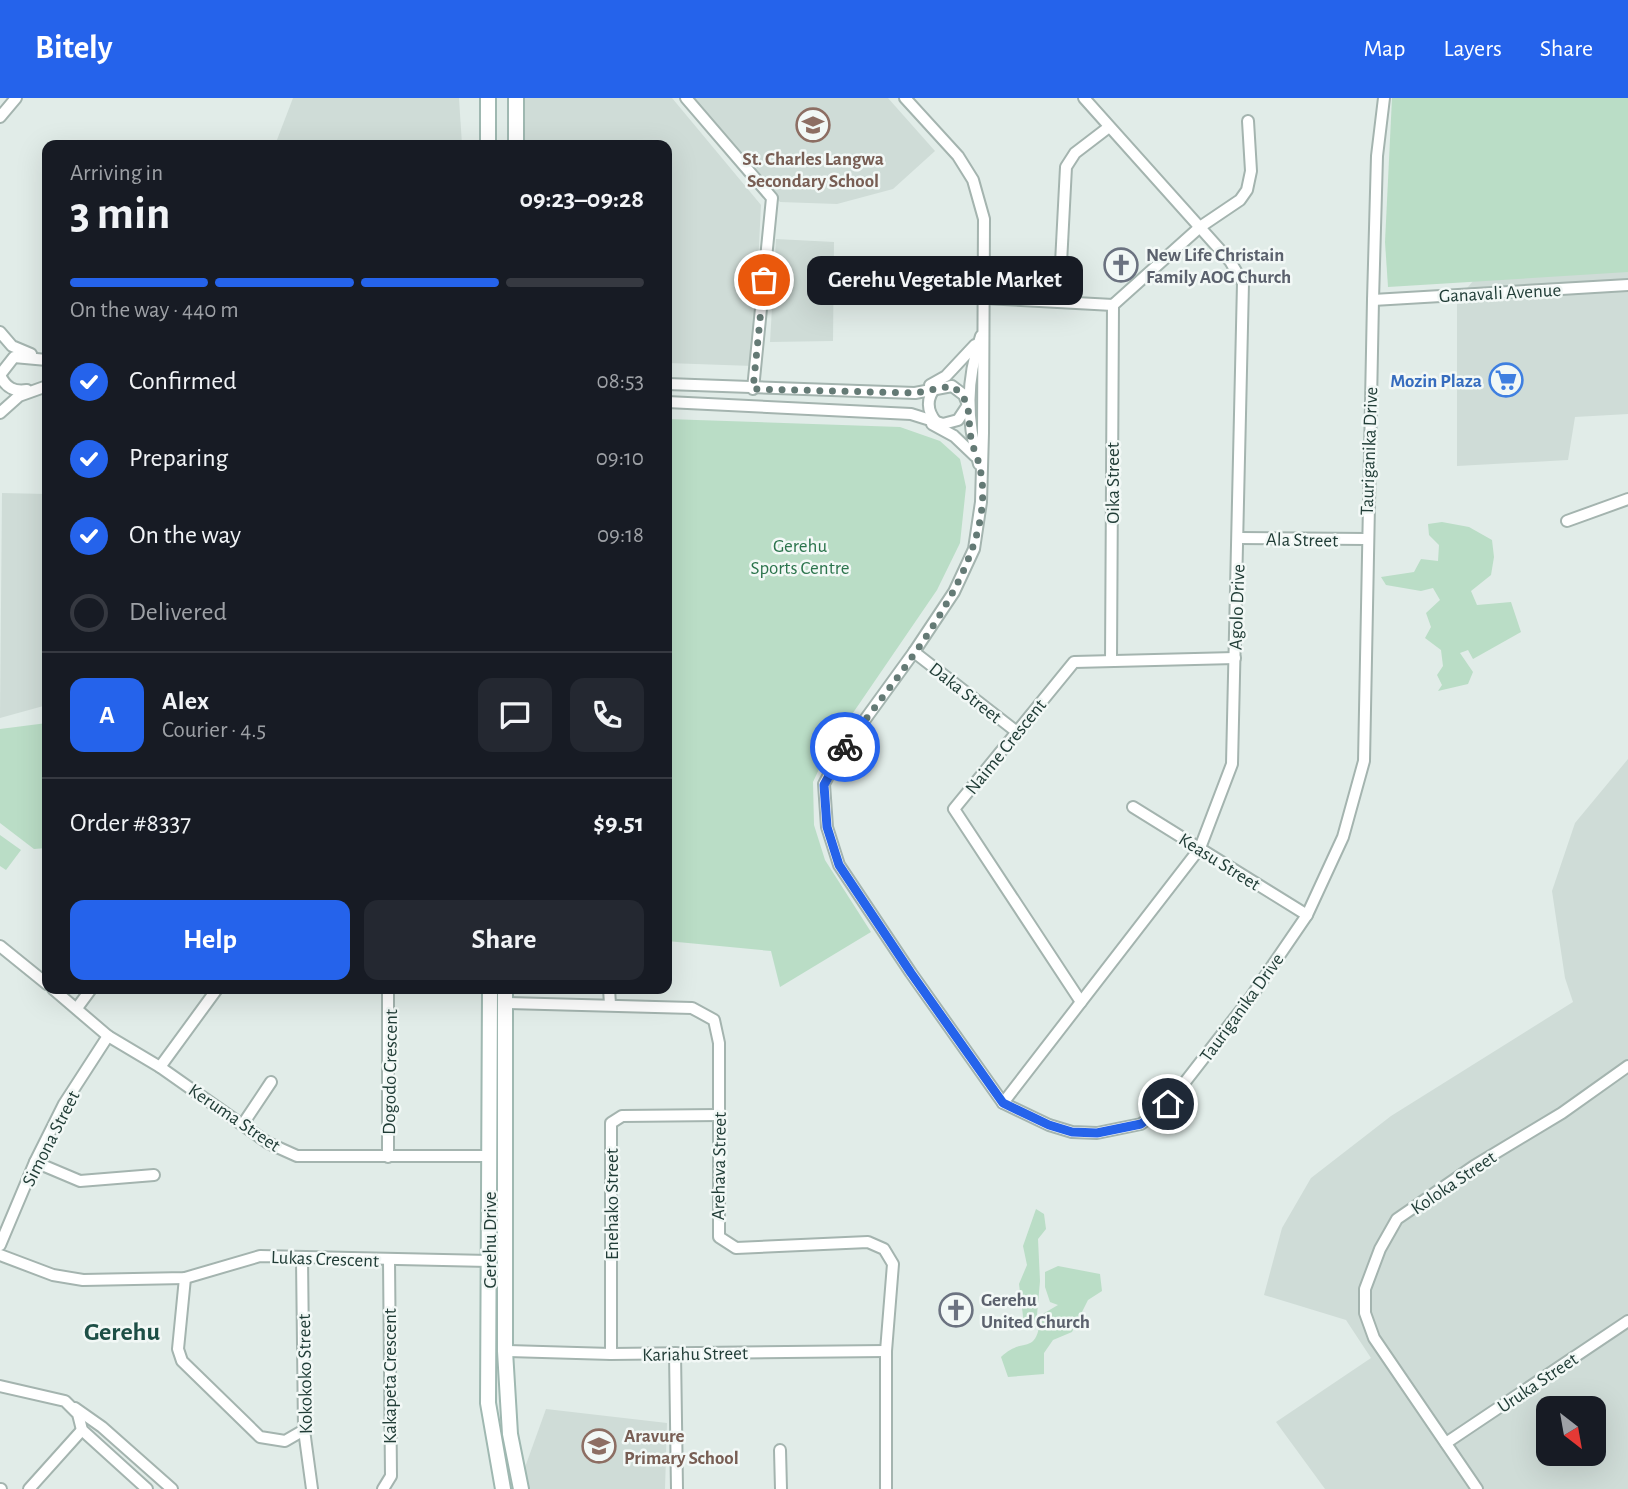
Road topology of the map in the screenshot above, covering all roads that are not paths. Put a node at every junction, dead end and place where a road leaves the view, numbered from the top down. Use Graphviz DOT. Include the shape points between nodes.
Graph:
graph roads {
  1 [pos="16,98"];
  2 [pos="488,98"];
  3 [pos="516,98"];
  4 [pos="686,98"];
  5 [pos="905,98"];
  6 [pos="1084,98"];
  7 [pos="1384,98"];
  8 [pos="0,117"];
  9 [pos="1248,121"];
  10 [pos="1110,127"];
  11 [pos="488,140"];
  12 [pos="516,140"];
  13 [pos="1200,228"];
  14 [pos="1628,285"];
  15 [pos="985,298"];
  16 [pos="1373,300"];
  17 [pos="1059,302"];
  18 [pos="1113,305"];
  19 [pos="983,331"];
  20 [pos="0,332"];
  21 [pos="42,358"];
  22 [pos="42,359"];
  23 [pos="0,375"];
  24 [pos="672,384"];
  25 [pos="42,387"];
  26 [pos="936,387"];
  27 [pos="42,388"];
  28 [pos="753,389"];
  29 [pos="915,393"];
  30 [pos="672,402"];
  31 [pos="968,405"];
  32 [pos="0,413"];
  33 [pos="931,421"];
  34 [pos="982,475"];
  35 [pos="1628,499"];
  36 [pos="1567,521"];
  37 [pos="1239,538"];
  38 [pos="1366,540"];
  39 [pos="914,652"];
  40 [pos="1235,658"];
  41 [pos="1111,661"];
  42 [pos="1017,732"];
  43 [pos="1133,807"];
  44 [pos="1200,848"];
  45 [pos="1307,915"];
  46 [pos="4,949"];
  47 [pos="0,962"];
  48 [pos="42,980"];
  49 [pos="59,994"];
  50 [pos="87,994"];
  51 [pos="213,994"];
  52 [pos="388,994"];
  53 [pos="490,994"];
  54 [pos="609,994"];
  55 [pos="505,996"];
  56 [pos="1081,1002"];
  57 [pos="610,1004"];
  58 [pos="77,1008"];
  59 [pos="108,1036"];
  60 [pos="1628,1066"];
  61 [pos="160,1067"];
  62 [pos="271,1082"];
  63 [pos="1003,1103"];
  64 [pos="719,1115"];
  65 [pos="243,1124"];
  66 [pos="489,1156"];
  67 [pos="388,1157"];
  68 [pos="35,1161"];
  69 [pos="154,1175"];
  70 [pos="0,1245"];
  71 [pos="0,1255"];
  72 [pos="302,1259"];
  73 [pos="389,1260"];
  74 [pos="489,1261"];
  75 [pos="185,1278"];
  76 [pos="1628,1321"];
  77 [pos="505,1350"];
  78 [pos="886,1351"];
  79 [pos="611,1353"];
  80 [pos="676,1353"];
  81 [pos="0,1386"];
  82 [pos="73,1406"];
  83 [pos="82,1430"];
  84 [pos="303,1430"];
  85 [pos="1446,1443"];
  86 [pos="780,1450"];
  87 [pos="29,1489"];
  88 [pos="147,1489"];
  89 [pos="172,1489"];
  90 [pos="312,1489"];
  91 [pos="383,1489"];
  92 [pos="503,1489"];
  93 [pos="521,1489"];
  94 [pos="677,1489"];
  95 [pos="781,1489"];
  96 [pos="886,1489"];
  97 [pos="1477,1489"];
  1 -- 8 [label="street"];
  2 -- 11 [label="street"];
  3 -- 12 [label="street"];
  4 -- 28 [label="street" via="772,198"];
  5 -- 15 [label="street, Tauriganika Drive" via="958,156 973,180 984,219"];
  6 -- 10 [label="street, Agolo Drive"];
  7 -- 16 [label="street, Tauriganika Drive" via="1377,156"];
  9 -- 13 [label="street" via="1250,183 1240,200"];
  10 -- 13 [label="street, Agolo Drive"];
  10 -- 17 [label="street" via="1075,153 1066,167"];
  13 -- 18 [label="street"];
  13 -- 37 [label="street, Agolo Drive" via="1243,283"];
  14 -- 16 [label="street, Ganavali Avenue"];
  15 -- 17 [label="street"];
  15 -- 19 [label="street, Tauriganika Drive"];
  16 -- 38 [label="street, Tauriganika Drive"];
  17 -- 18 [label="street"];
  18 -- 41 [label="street, Oika Street"];
  19 -- 29 [label="street" via="946,376"];
  19 -- 31 [label="street, Tauriganika Drive" via="971,365"];
  19 -- 34 [label="street, Tauriganika Drive"];
  20 -- 21 [label="street" via="12,346"];
  22 -- 23 [label="street" via="14,357"];
  23 -- 25 [label="street" via="18,391"];
  24 -- 28 [label="street"];
  26 -- 29 [label="street"];
  26 -- 31 [label="street" via="952,386"];
  26 -- 33 [label="street" via="928,405"];
  27 -- 32 [label="street" via="19,396"];
  28 -- 29 [label="street"];
  30 -- 33 [label="street" via="911,414"];
  31 -- 33 [label="street" via="957,420"];
  31 -- 34 [label="street, Tauriganika Drive"];
  33 -- 34 [label="street" via="975,456"];
  34 -- 39 [label="street, Tauriganika Drive" via="974,549 954,592"];
  35 -- 36 [label="street"];
  37 -- 38 [label="street, Ala Street"];
  37 -- 40 [label="street, Agolo Drive"];
  38 -- 45 [label="street, Tauriganika Drive" via="1364,761 1343,837"];
  39 -- 42 [label="street, Daka Street"];
  39 -- 63 [label="street, Tauriganika Drive" via="840,754 824,785 827,827 839,865"];
  40 -- 41 [label="street, Naime Crescent"];
  40 -- 44 [label="street, Agolo Drive" via="1232,764"];
  41 -- 42 [label="street, Naime Crescent" via="1074,662"];
  42 -- 56 [label="street, Naime Crescent" via="954,809"];
  43 -- 44 [label="street, Keasu Street"];
  44 -- 45 [label="street, Keasu Street"];
  44 -- 56 [label="street, Agolo Drive"];
  45 -- 63 [label="street, Tauriganika Drive" via="1187,1081 1168,1104 1141,1124 1097,1133 1072,1132 1020,1114"];
  46 -- 47 [label="street"];
  46 -- 48 [label="street"];
  49 -- 58 [label="street, Keruma Street"];
  50 -- 58 [label="street"];
  51 -- 61 [label="street"];
  52 -- 67 [label="street, Dogodo Crescent"];
  53 -- 66 [label="street, Gerehu Drive"];
  54 -- 57 [label="street"];
  55 -- 57 [label="street, Arehava Street"];
  55 -- 77 [label="street, Gerehu Drive"];
  56 -- 63 [label="street, Agolo Drive"];
  57 -- 64 [label="street, Arehava Street" via="692,1008 714,1020 719,1043"];
  58 -- 59 [label="street, Keruma Street"];
  59 -- 61 [label="street, Keruma Street"];
  59 -- 68 [label="street, Simona Street" via="64,1104"];
  60 -- 85 [label="street, Koloka Street" via="1397,1219 1380,1249 1365,1289 1365,1313 1374,1338"];
  61 -- 65 [label="street, Keruma Street"];
  62 -- 65 [label="street"];
  64 -- 78 [label="street, Arehava Street" via="719,1237 736,1248 868,1242 884,1249 893,1264"];
  64 -- 79 [label="street, Enehako Street" via="622,1116 611,1123"];
  65 -- 67 [label="street, Keruma Street" via="268,1143 297,1156"];
  66 -- 67 [label="street, Keruma Street"];
  66 -- 74 [label="street, Gerehu Drive"];
  68 -- 69 [label="street" via="80,1181"];
  68 -- 70 [label="street, Simona Street"];
  71 -- 75 [label="street, Lukas Crescent" via="53,1275 83,1280"];
  72 -- 73 [label="street, Lukas Crescent"];
  72 -- 75 [label="street, Lukas Crescent" via="260,1256"];
  72 -- 84 [label="street, Kokokoko Street"];
  73 -- 74 [label="street, Lukas Crescent"];
  73 -- 91 [label="street, Kakapeta Crescent" via="391,1476"];
  74 -- 92 [label="street, Gerehu Drive" via="488,1403"];
  75 -- 84 [label="street" via="178,1349 182,1361 260,1437 285,1441"];
  76 -- 85 [label="street, Uruka Street"];
  77 -- 79 [label="street, Kariahu Street"];
  77 -- 93 [label="street, Gerehu Drive" via="510,1434"];
  78 -- 80 [label="street, Kariahu Street"];
  78 -- 96 [label="street, Arehava Street"];
  79 -- 80 [label="street, Kariahu Street"];
  80 -- 94 [label="street"];
  81 -- 82 [label="street"];
  82 -- 83 [label="street"];
  82 -- 89 [label="street"];
  83 -- 87 [label="street"];
  83 -- 88 [label="street"];
  84 -- 90 [label="street, Kokokoko Street"];
  85 -- 97 [label="street, Koloka Street"];
  86 -- 95 [label="street"];
}
